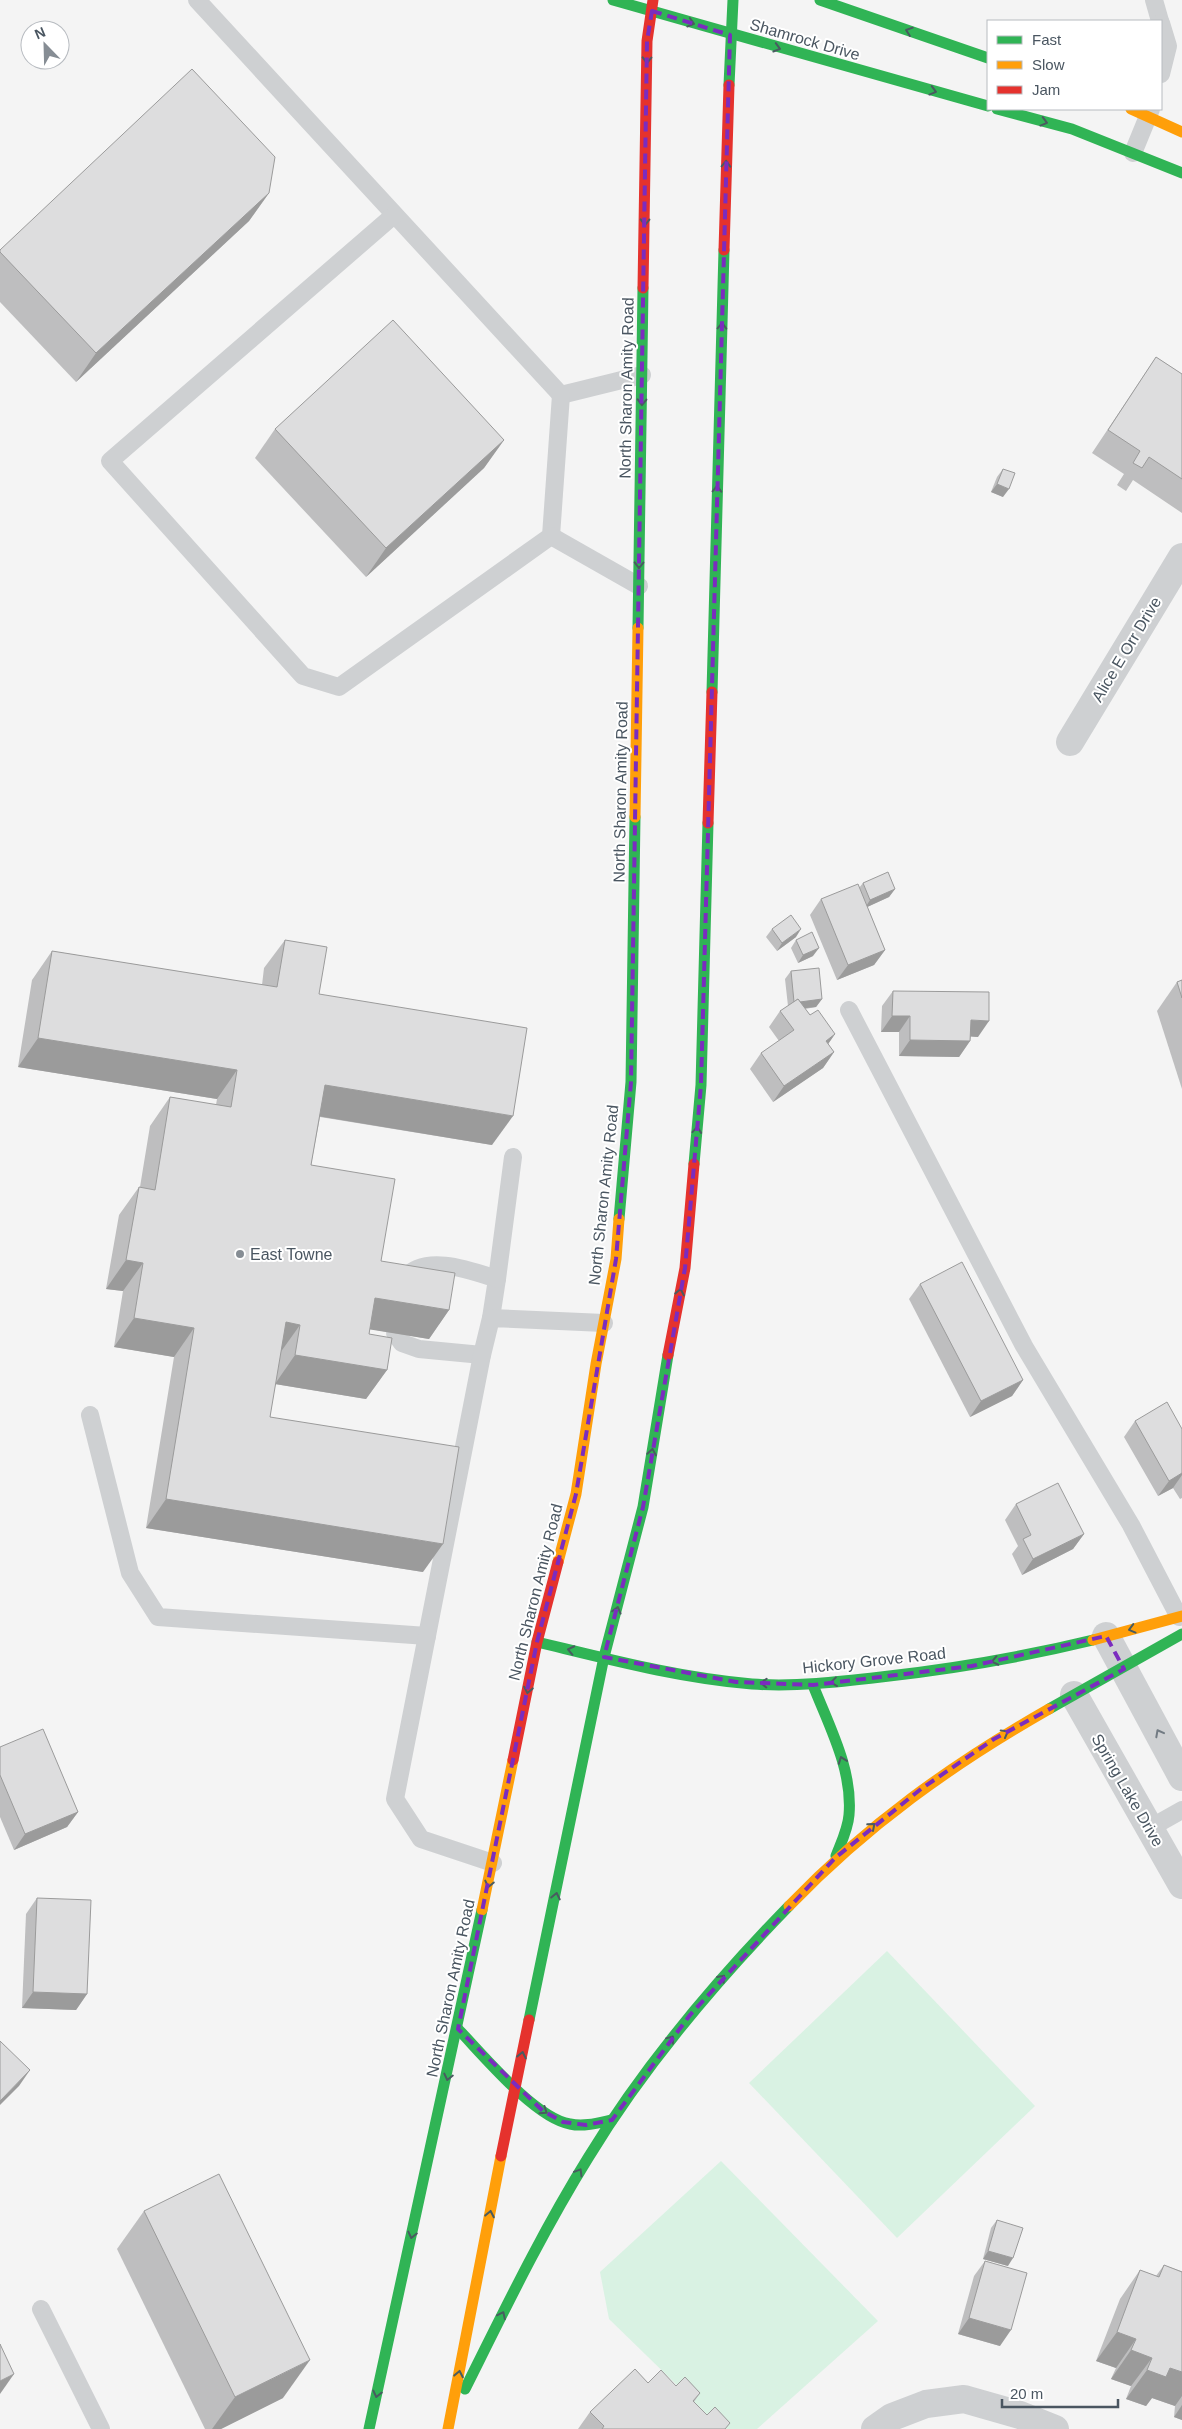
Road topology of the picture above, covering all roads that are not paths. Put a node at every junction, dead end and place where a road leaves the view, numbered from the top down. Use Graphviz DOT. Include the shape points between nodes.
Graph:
graph roads {
  1 [pos="197,0"];
  2 [pos="613,0"];
  3 [pos="733,0"];
  4 [pos="820,0"];
  5 [pos="1154,0"];
  6 [pos="652,6"];
  7 [pos="1160,20"];
  8 [pos="1162,25"];
  9 [pos="730,35"];
  10 [pos="987,58"];
  11 [pos="1162,70"];
  12 [pos="987,106"];
  13 [pos="1001,110"];
  14 [pos="1137,110"];
  15 [pos="1150,112"];
  16 [pos="1182,132"];
  17 [pos="1133,153"];
  18 [pos="1182,173"];
  19 [pos="394,215"];
  20 [pos="642,374"];
  21 [pos="561,395"];
  22 [pos="551,536"];
  23 [pos="1182,557"];
  24 [pos="639,586"];
  25 [pos="1070,742"];
  26 [pos="849,1010"];
  27 [pos="513,1157"];
  28 [pos="497,1279"];
  29 [pos="395,1295"];
  30 [pos="491,1318"];
  31 [pos="604,1323"];
  32 [pos="395,1333"];
  33 [pos="482,1355"];
  34 [pos="90,1415"];
  35 [pos="1181,1622"];
  36 [pos="427,1636"];
  37 [pos="1106,1636"];
  38 [pos="537,1642"];
  39 [pos="604,1657"];
  40 [pos="1124,1669"];
  41 [pos="813,1685"];
  42 [pos="1074,1695"];
  43 [pos="1182,1777"];
  44 [pos="1182,1810"];
  45 [pos="1150,1828"];
  46 [pos="835,1858"];
  47 [pos="493,1862"];
  48 [pos="1182,1885"];
  49 [pos="458,2029"];
  50 [pos="515,2086"];
  51 [pos="612,2120"];
  52 [pos="41,2309"];
  53 [pos="448,2425"];
  54 [pos="101,2429"];
  55 [pos="370,2429"];
  56 [pos="875,2429"];
  57 [pos="1055,2429"];
  1 -- 19 [label="lane"];
  2 -- 6 [label="main road, Shamrock Drive"];
  3 -- 9 [label="main road"];
  10 -- 4 [label="main road, one-way"];
  5 -- 7 [label="lane"];
  6 -- 9 [label="main road, Shamrock Drive, one-way"];
  6 -- 20 [label="main road, North Sharon Amity Road, one-way" via="648,41"];
  8 -- 11 [label="lane" via="1168,46"];
  9 -- 12 [label="main road, Shamrock Drive, one-way"];
  39 -- 9 [label="main road, one-way" via="644,1507 685,1268 701,1085"];
  13 -- 17 [label="main road, one-way" via="1072,129"];
  14 -- 15 [label="main road"];
  15 -- 16 [label="main road"];
  15 -- 17 [label="lane"];
  17 -- 18 [label="main road"];
  19 -- 21 [label="lane"];
  19 -- 22 [label="lane" via="110,460 303,676 339,687"];
  20 -- 21 [label="lane"];
  20 -- 24 [label="main road, North Sharon Amity Road, one-way"];
  21 -- 22 [label="lane"];
  22 -- 24 [label="lane"];
  23 -- 25 [label="street, Alice E Orr Drive"];
  24 -- 31 [label="main road, North Sharon Amity Road" via="632,1082 616,1259"];
  26 -- 35 [label="lane" via="1024,1346 1131,1526"];
  27 -- 28 [label="lane"];
  28 -- 29 [label="lane" via="456,1266 417,1269 406,1275"];
  28 -- 30 [label="lane"];
  30 -- 31 [label="lane"];
  30 -- 33 [label="lane"];
  31 -- 38 [label="main road, North Sharon Amity Road" via="576,1494"];
  32 -- 33 [label="lane" via="402,1344 418,1349"];
  33 -- 36 [label="lane"];
  34 -- 36 [label="lane" via="130,1573 158,1617"];
  35 -- 37 [label="main road, Hickory Grove Road, one-way"];
  35 -- 40 [label="main road"];
  36 -- 47 [label="lane" via="395,1799 421,1839"];
  37 -- 40 [label="street"];
  37 -- 41 [label="main road, Hickory Grove Road, one-way" via="972,1666"];
  39 -- 38 [label="main road, Hickory Grove Road, one-way"];
  38 -- 47 [label="main road, North Sharon Amity Road, one-way"];
  41 -- 39 [label="main road, Hickory Grove Road, one-way" via="736,1682"];
  50 -- 39 [label="main road, one-way"];
  40 -- 42 [label="main road"];
  43 -- 40 [label="street, one-way"];
  46 -- 41 [label="main road, one-way" via="848,1819 850,1791 844,1766"];
  42 -- 45 [label="street, Spring Lake Drive"];
  46 -- 42 [label="main road, one-way" via="921,1788 994,1739"];
  44 -- 45 [label="lane"];
  45 -- 48 [label="street, Spring Lake Drive"];
  51 -- 46 [label="main road, one-way" via="690,2015"];
  47 -- 49 [label="main road, North Sharon Amity Road, one-way"];
  49 -- 50 [label="main road"];
  49 -- 55 [label="main road, North Sharon Amity Road, one-way"];
  50 -- 51 [label="main road, one-way" via="543,2111 563,2122 586,2125"];
  53 -- 50 [label="main road, one-way"];
  53 -- 51 [label="main road, one-way" via="562,2202"];
  52 -- 54 [label="lane"];
  56 -- 57 [label="street" via="892,2417 926,2404 964,2399"];
}
